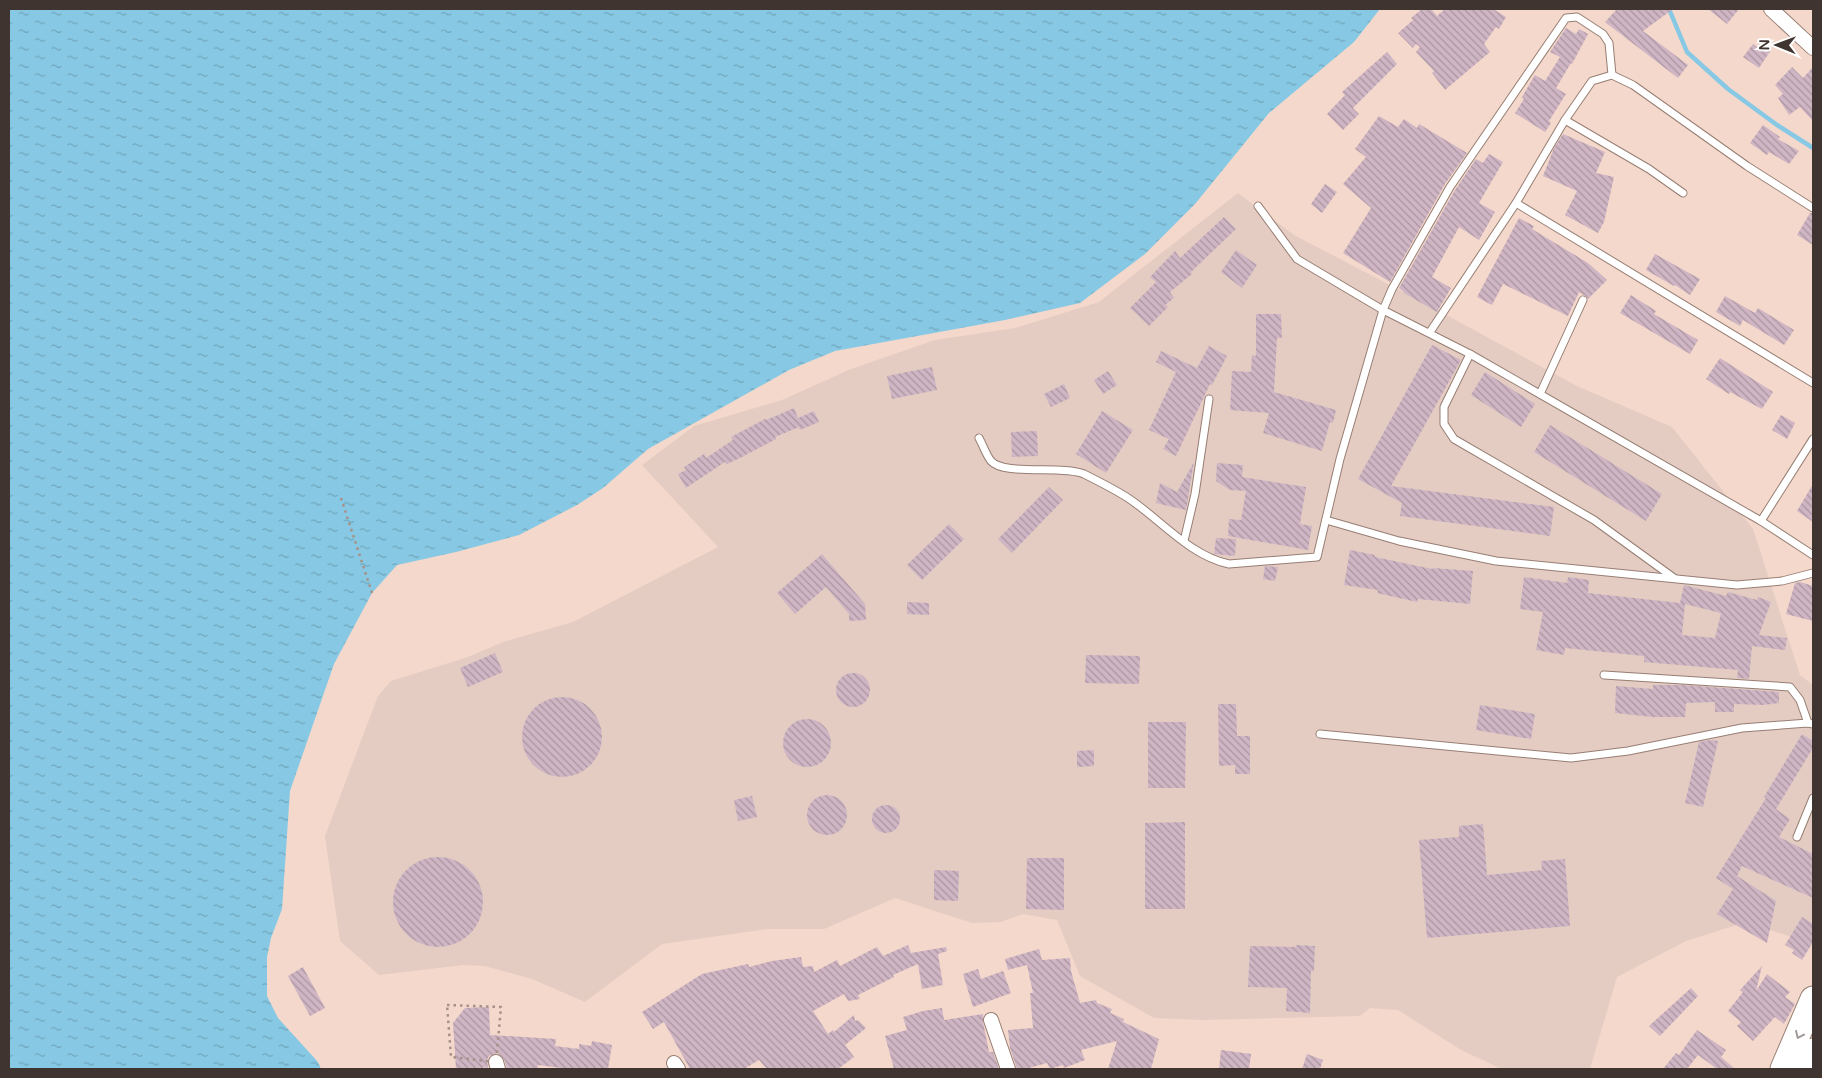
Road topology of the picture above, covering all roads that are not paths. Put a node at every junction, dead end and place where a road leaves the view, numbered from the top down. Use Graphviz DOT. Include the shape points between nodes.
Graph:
graph roads {
  1 [pos="1772,9"];
  2 [pos="1813,48"];
  3 [pos="1612,75"];
  4 [pos="1565,120"];
  5 [pos="1683,193"];
  6 [pos="1516,203"];
  7 [pos="1258,206"];
  8 [pos="1813,208"];
  9 [pos="1582,300"];
  10 [pos="1383,310"];
  11 [pos="1430,332"];
  12 [pos="1470,354"];
  13 [pos="1813,383"];
  14 [pos="1540,394"];
  15 [pos="1209,399"];
  16 [pos="979,438"];
  17 [pos="1813,439"];
  18 [pos="1326,520"];
  19 [pos="1760,521"];
  20 [pos="1184,541"];
  21 [pos="1813,555"];
  22 [pos="1813,573"];
  23 [pos="1674,578"];
  24 [pos="1604,675"];
  25 [pos="1811,723"];
  26 [pos="1320,734"];
  27 [pos="1813,798"];
  28 [pos="1797,837"];
  29 [pos="1813,999"];
  30 [pos="990,1020"];
  31 [pos="1813,1051"];
  32 [pos="1008,1069"];
  33 [pos="1783,1069"];
  34 [pos="1804,1069"];
  1 -- 2 [label="street"];
  3 -- 4 [label="lane" via="1592,81"];
  3 -- 8 [label="lane" via="1633,85 1747,166"];
  3 -- 10 [label="lane" via="1609,43 1603,34 1578,17 1566,18 1450,187"];
  4 -- 5 [label="lane" via="1649,168"];
  4 -- 6 [label="lane"];
  6 -- 11 [label="lane"];
  6 -- 13 [label="lane"];
  7 -- 10 [label="lane" via="1297,259"];
  9 -- 14 [label="lane"];
  10 -- 11 [label="lane"];
  10 -- 18 [label="lane"];
  11 -- 12 [label="lane"];
  12 -- 14 [label="lane"];
  12 -- 23 [label="lane" via="1444,407 1444,424 1454,439 1594,520"];
  14 -- 19 [label="lane"];
  15 -- 20 [label="lane" via="1195,494"];
  16 -- 20 [label="lane" via="992,462 1003,468 1084,474 1128,498"];
  17 -- 19 [label="lane"];
  18 -- 20 [label="lane" via="1317,557 1229,564 1217,562"];
  18 -- 23 [label="lane" via="1399,541 1496,561"];
  19 -- 21 [label="lane"];
  22 -- 23 [label="lane" via="1737,586"];
  24 -- 25 [label="lane" via="1790,687"];
  25 -- 26 [label="lane" via="1742,728 1628,751 1572,758"];
  27 -- 28 [label="lane"];
  29 -- 33 [label="highway, one-way"];
  30 -- 32 [label="street"];
  31 -- 34 [label="highway"];
}
